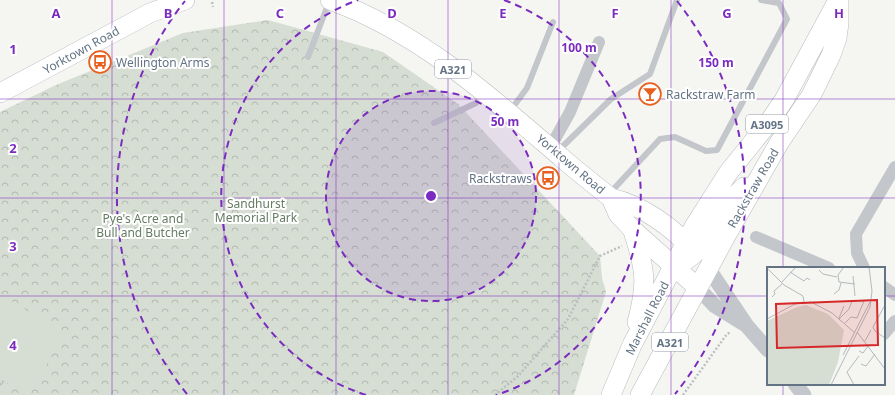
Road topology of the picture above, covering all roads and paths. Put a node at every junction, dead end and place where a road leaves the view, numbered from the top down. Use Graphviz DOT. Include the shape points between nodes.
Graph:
graph roads {
  1 [pos="185,0"];
  2 [pos="330,0"];
  3 [pos="677,0"];
  4 [pos="761,0"];
  5 [pos="838,0"];
  6 [pos="212,2"];
  7 [pos="213,7"];
  8 [pos="553,22"];
  9 [pos="599,42"];
  10 [pos="308,57"];
  11 [pos="485,93"];
  12 [pos="0,94"];
  13 [pos="509,113"];
  14 [pos="434,123"];
  15 [pos="553,150"];
  16 [pos="895,167"];
  17 [pos="763,171"];
  18 [pos="610,197"];
  19 [pos="629,237"];
  20 [pos="756,237"];
  21 [pos="690,248"];
  22 [pos="673,266"];
  23 [pos="832,266"];
  24 [pos="864,267"];
  25 [pos="708,268"];
  26 [pos="697,288"];
  27 [pos="885,288"];
  28 [pos="895,295"];
  29 [pos="895,321"];
  30 [pos="747,326"];
  31 [pos="885,333"];
  32 [pos="632,345"];
  33 [pos="767,349"];
  34 [pos="3,381"];
  35 [pos="0,385"];
  36 [pos="796,385"];
  37 [pos="495,395"];
  38 [pos="611,395"];
  39 [pos="640,395"];
  40 [pos="683,395"];
  41 [pos="804,395"];
  1 -- 12 [label="main road, Yorktown Road" via="150,13"];
  2 -- 10 [label="lane"];
  2 -- 11 [label="main road, Yorktown Road / A321" via="352,8 401,34"];
  3 -- 15 [label="lane" via="650,74 611,99"];
  4 -- 18 [label="lane" via="779,3 787,19 716,150 706,151 675,137 660,139"];
  5 -- 17 [label="main road, Rackstraw Road / A3095" via="839,23 831,55 812,94"];
  5 -- 21 [label="main road, Rackstraw Road / A3095" via="784,100 728,173"];
  6 -- 7 [label="path"];
  8 -- 13 [label="lane" via="527,88"];
  9 -- 15 [label="street"];
  11 -- 13 [label="main road, Yorktown Road / A321"];
  11 -- 14 [label="lane" via="476,103"];
  13 -- 15 [label="main road, Yorktown Road / A321"];
  15 -- 18 [label="main road, Yorktown Road / A321"];
  16 -- 24 [label="street" via="856,234 858,253"];
  17 -- 21 [label="main road, A3095" via="741,190 701,248"];
  17 -- 25 [label="main road, Rackstraw Road / A3095"];
  18 -- 19 [label="main road, Yorktown Road / A321"];
  18 -- 21 [label="main road, Yorktown Road / A321" via="640,208"];
  19 -- 22 [label="main road, Yorktown Road / A321"];
  19 -- 32 [label="main road" via="643,264 644,282 641,309"];
  19 -- 37 [label="path" via="600,256 568,319 518,376"];
  20 -- 23 [label="street"];
  21 -- 22 [label="main road, Marshall Road / A321"];
  21 -- 25 [label="main road, Yorktown Road / A321"];
  22 -- 26 [label="main road, Yorktown Road / A321"];
  22 -- 32 [label="main road, Marshall Road / A321"];
  25 -- 26 [label="main road, Rackstraw Road / A321"];
  25 -- 30 [label="street, Yorktown Road"];
  26 -- 30 [label="street, Yorktown Road" via="715,306"];
  26 -- 39 [label="main road, A321"];
  27 -- 28 [label="street"];
  29 -- 31 [label="street"];
  30 -- 33 [label="street, Yorktown Road"];
  30 -- 40 [label="path" via="727,334"];
  32 -- 38 [label="main road, Marshall Road / A321"];
  34 -- 35 [label="path"];
  36 -- 41 [label="street"];
}
